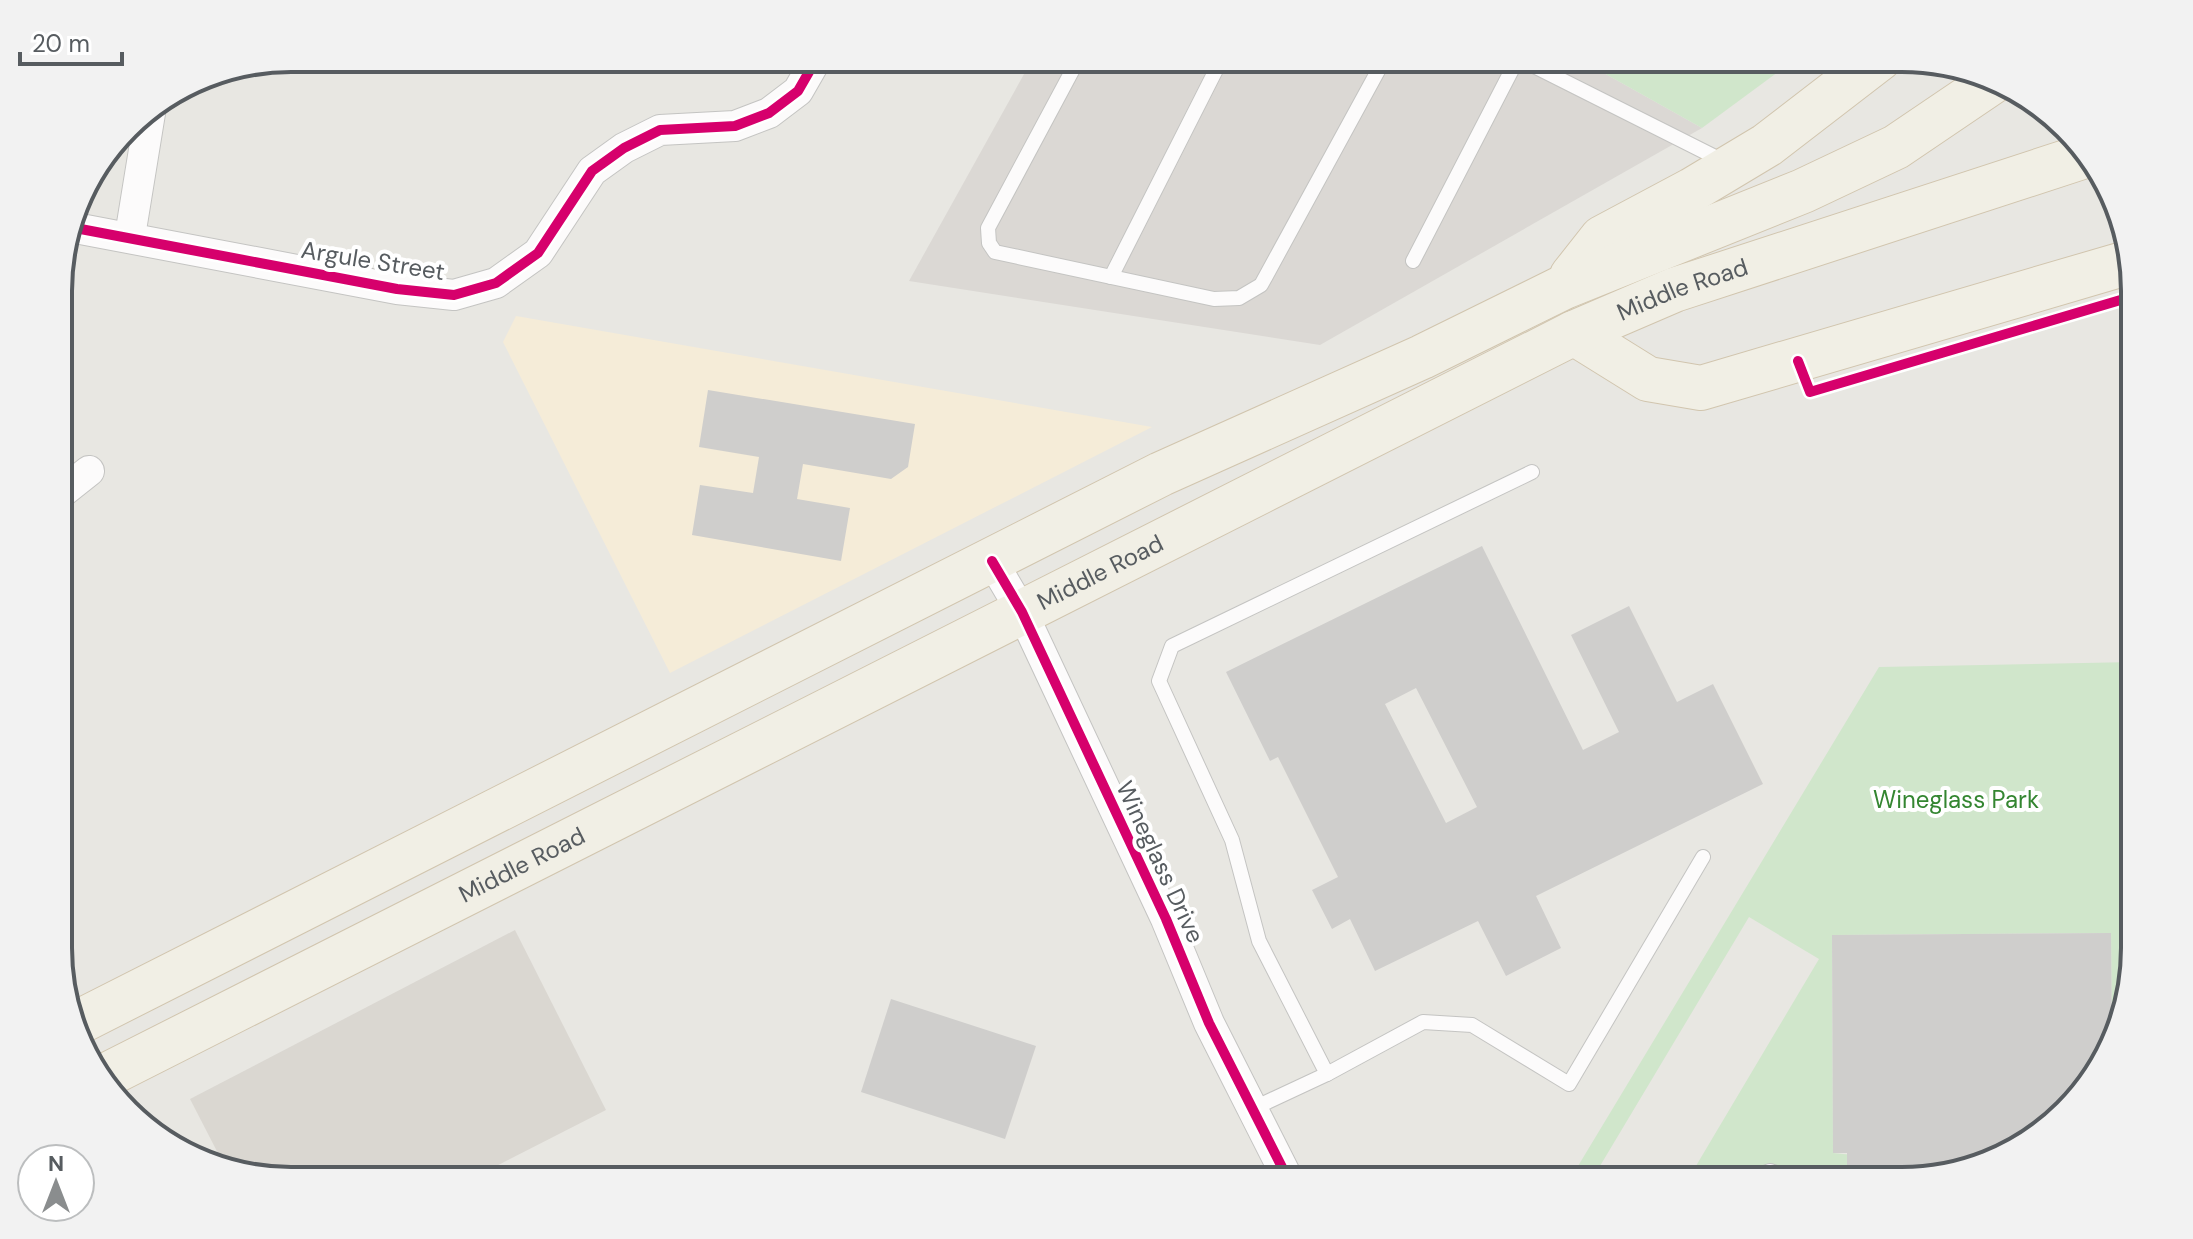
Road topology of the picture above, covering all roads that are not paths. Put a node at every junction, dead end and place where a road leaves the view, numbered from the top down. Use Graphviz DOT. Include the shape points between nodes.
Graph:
graph roads {
  1 [pos="809,72"];
  2 [pos="1072,72"];
  3 [pos="1215,72"];
  4 [pos="1377,72"];
  5 [pos="1511,72"];
  6 [pos="1546,72"];
  7 [pos="1863,72"];
  8 [pos="1983,88"];
  9 [pos="148,125"];
  10 [pos="2076,159"];
  11 [pos="1732,166"];
  12 [pos="81,229"];
  13 [pos="130,236"];
  14 [pos="1413,261"];
  15 [pos="2119,265"];
  16 [pos="1111,277"];
  17 [pos="1564,287"];
  18 [pos="1574,333"];
  19 [pos="89,471"];
  20 [pos="1532,472"];
  21 [pos="72,484"];
  22 [pos="992,561"];
  23 [pos="1022,612"];
  24 [pos="1703,857"];
  25 [pos="84,1019"];
  26 [pos="111,1073"];
  27 [pos="1327,1074"];
  28 [pos="1252,1109"];
  29 [pos="1282,1167"];
  1 -- 13 [label="street, Argule Street" via="798,91 769,113 735,126 660,130 624,148 592,171 538,253 496,283 454,295 397,289"];
  2 -- 16 [label="lane" via="988,228 989,243 995,252"];
  3 -- 16 [label="lane"];
  4 -- 16 [label="lane" via="1261,285 1239,298 1214,299"];
  5 -- 14 [label="lane"];
  6 -- 11 [label="lane"];
  7 -- 11 [label="main road"];
  8 -- 17 [label="main road, Middle Road" via="1896,147 1803,191"];
  9 -- 13 [label="street"];
  10 -- 18 [label="main road, Middle Road" via="1688,285"];
  11 -- 17 [label="main road" via="1602,238"];
  12 -- 13 [label="street, Argule Street"];
  15 -- 18 [label="main road" via="1701,388 1648,379"];
  17 -- 22 [label="main road, Middle Road" via="1148,481"];
  18 -- 23 [label="main road, Middle Road"];
  19 -- 21 [label="street"];
  20 -- 27 [label="lane" via="1172,646 1159,681 1232,840 1259,941"];
  22 -- 23 [label="street, Wineglass Drive"];
  22 -- 25 [label="main road, Middle Road"];
  23 -- 26 [label="main road, Middle Road"];
  23 -- 28 [label="street, Wineglass Drive"];
  24 -- 27 [label="lane" via="1569,1084 1472,1025 1423,1022"];
  27 -- 28 [label="lane"];
  28 -- 29 [label="street, Wineglass Drive"];
}
